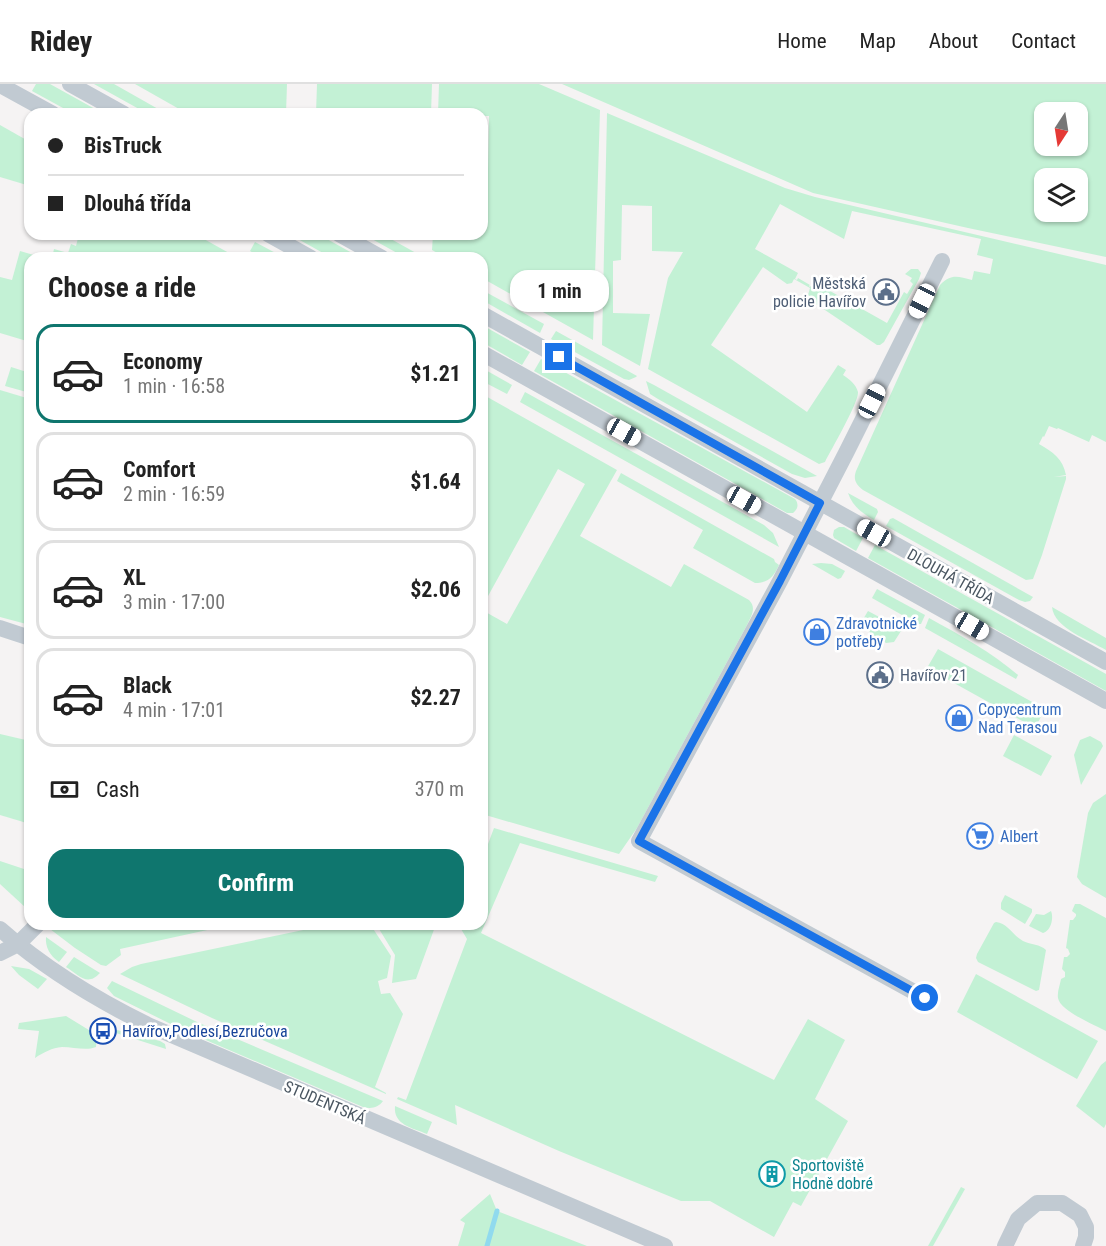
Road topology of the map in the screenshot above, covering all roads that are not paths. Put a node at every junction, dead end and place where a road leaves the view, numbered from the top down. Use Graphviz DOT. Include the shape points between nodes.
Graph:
graph roads {
  1 [pos="70,84"];
  2 [pos="0,85"];
  3 [pos="41,108"];
  4 [pos="113,108"];
  5 [pos="279,240"];
  6 [pos="350,240"];
  7 [pos="300,252"];
  8 [pos="371,252"];
  9 [pos="942,261"];
  10 [pos="488,317"];
  11 [pos="488,356"];
  12 [pos="820,503"];
  13 [pos="805,534"];
  14 [pos="0,628"];
  15 [pos="24,636"];
  16 [pos="1106,662"];
  17 [pos="1106,701"];
  18 [pos="0,929"];
  19 [pos="32,930"];
  20 [pos="18,944"];
  21 [pos="0,953"];
  22 [pos="925,998"];
  23 [pos="665,1246"];
  24 [pos="1005,1246"];
  25 [pos="1083,1246"];
  1 -- 4 [label="street"];
  2 -- 3 [label="street"];
  5 -- 7 [label="street"];
  6 -- 8 [label="street"];
  9 -- 12 [label="street"];
  10 -- 12 [label="street, DLOUHÁ TŘÍDA"];
  11 -- 13 [label="street, DLOUHÁ TŘÍDA"];
  12 -- 13 [label="street"];
  12 -- 16 [label="street, DLOUHÁ TŘÍDA"];
  13 -- 17 [label="street, DLOUHÁ TŘÍDA"];
  13 -- 22 [label="street" via="639,841"];
  14 -- 15 [label="street"];
  18 -- 20 [label="street, STUDENTSKÁ"];
  19 -- 20 [label="street"];
  20 -- 21 [label="street"];
  20 -- 23 [label="street, STUDENTSKÁ" via="76,986 148,1025"];
  24 -- 25 [label="street" via="1018,1219 1037,1203 1062,1203 1080,1215 1086,1227"];
}
